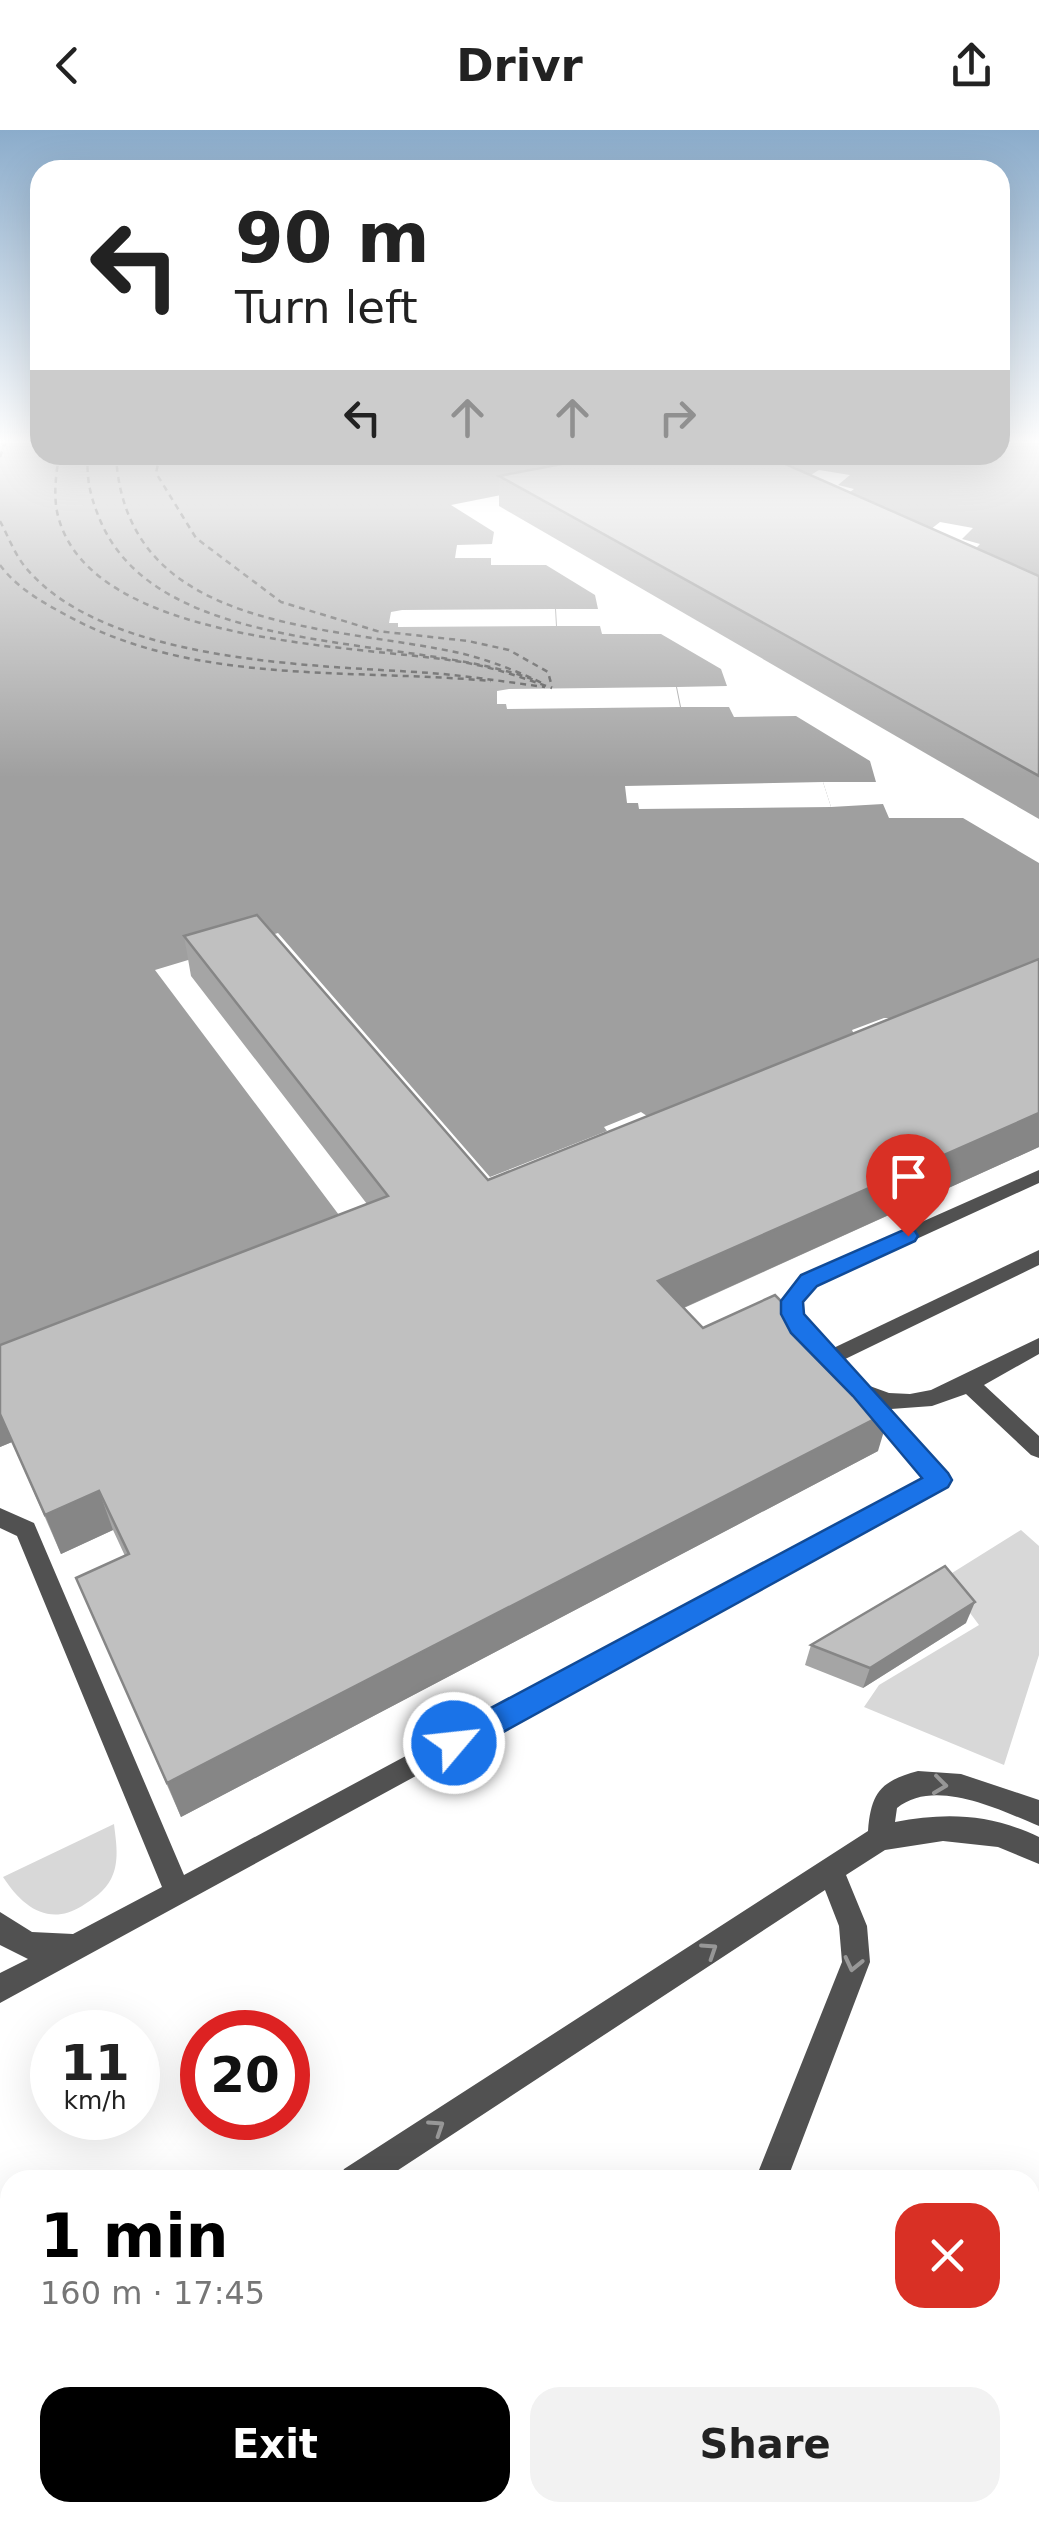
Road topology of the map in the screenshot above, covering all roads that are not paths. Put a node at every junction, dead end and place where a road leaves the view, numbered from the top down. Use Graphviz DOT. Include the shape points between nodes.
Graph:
graph roads {
  1 [pos="1039,1176"];
  2 [pos="1039,1256"];
  3 [pos="1039,1345"];
  4 [pos="830,1358"];
  5 [pos="967,1382"];
  6 [pos="862,1390"];
  7 [pos="1039,1449"];
  8 [pos="0,1517"];
  9 [pos="1039,1813"];
  10 [pos="880,1838"];
  11 [pos="1039,1851"];
  12 [pos="832,1871"];
  13 [pos="178,1893"];
  14 [pos="0,1926"];
  15 [pos="88,1942"];
  16 [pos="0,1989"];
  17 [pos="370,2170"];
  18 [pos="775,2170"];
  1 -- 4 [label="lane" via="798,1289 792,1314"];
  2 -- 4 [label="lane"];
  3 -- 5 [label="lane"];
  4 -- 6 [label="lane"];
  5 -- 6 [label="lane" via="924,1404 892,1403"];
  5 -- 7 [label="lane"];
  6 -- 13 [label="lane" via="939,1480"];
  8 -- 13 [label="lane" via="26,1530"];
  10 -- 9 [label="lane, one-way" via="885,1803 914,1783 970,1790"];
  10 -- 11 [label="lane" via="967,1825"];
  10 -- 12 [label="lane"];
  17 -- 12 [label="lane, one-way"];
  12 -- 18 [label="lane, one-way" via="854,1926 856,1962"];
  13 -- 15 [label="lane"];
  14 -- 15 [label="lane" via="44,1949"];
  15 -- 16 [label="lane"];
}
